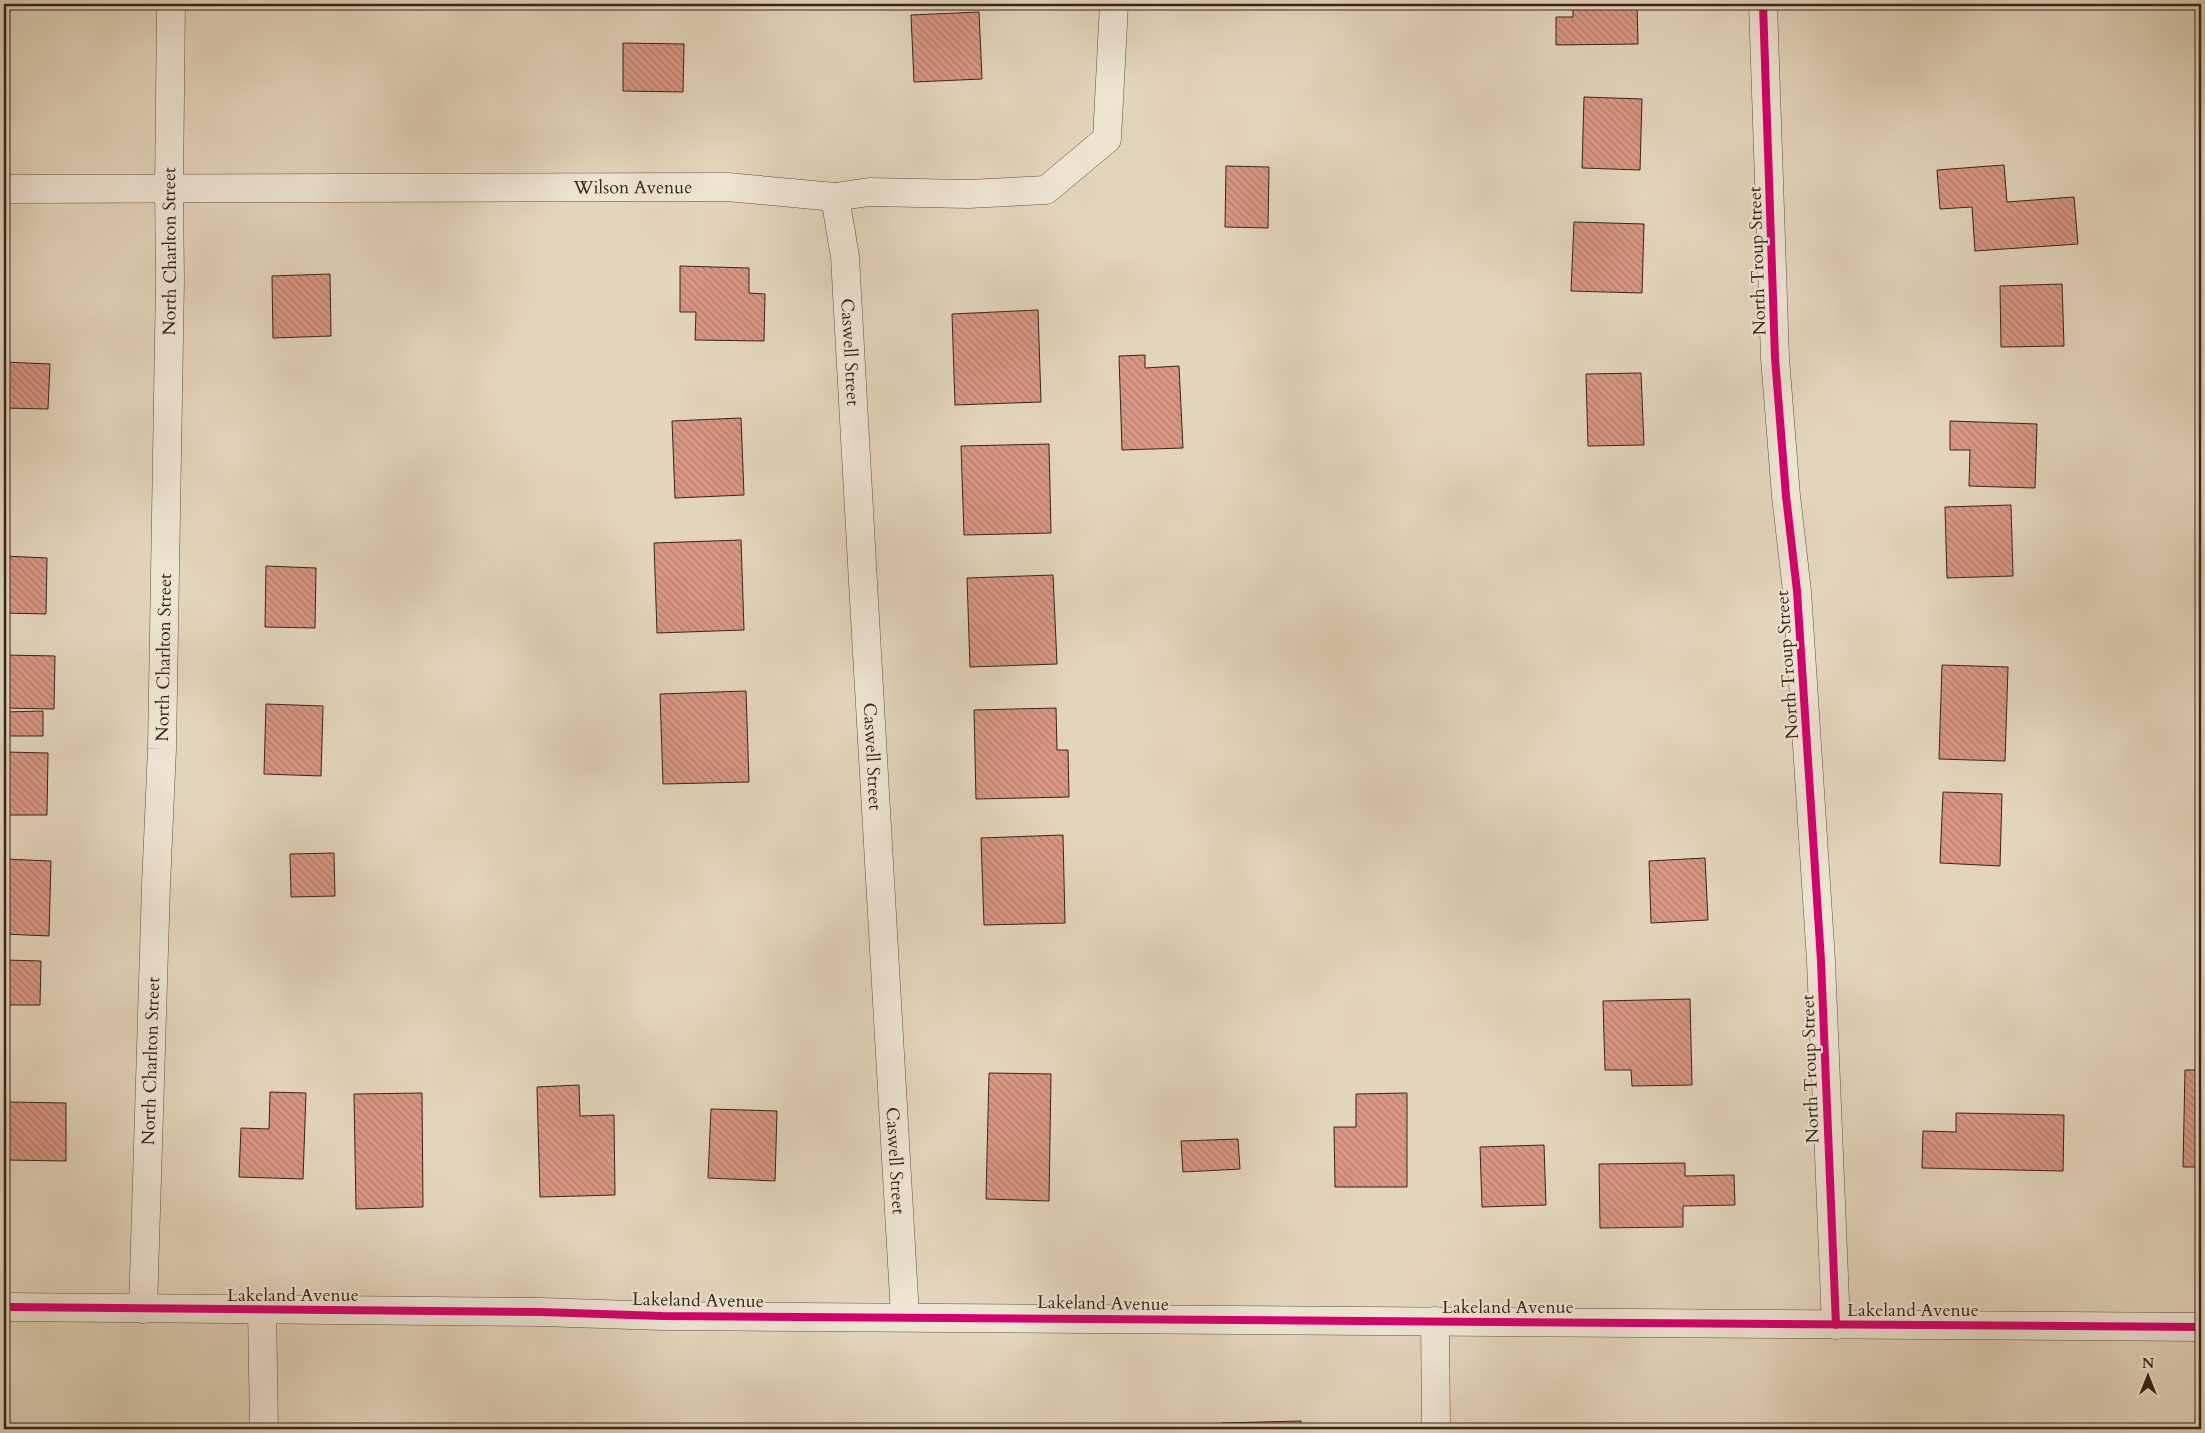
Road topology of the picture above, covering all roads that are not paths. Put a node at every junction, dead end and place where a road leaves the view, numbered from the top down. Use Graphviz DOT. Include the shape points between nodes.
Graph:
graph roads {
  1 [pos="171,4"];
  2 [pos="1114,4"];
  3 [pos="1763,4"];
  4 [pos="169,188"];
  5 [pos="4,189"];
  6 [pos="835,197"];
  7 [pos="4,1307"];
  8 [pos="143,1308"];
  9 [pos="262,1309"];
  10 [pos="905,1316"];
  11 [pos="1435,1321"];
  12 [pos="1836,1324"];
  13 [pos="2201,1327"];
  14 [pos="264,1429"];
  15 [pos="1436,1429"];
  1 -- 4 [label="street, North Charlton Street"];
  2 -- 6 [label="street, Wilson Avenue" via="1107,138 1046,190 968,194 869,192"];
  3 -- 12 [label="street, North Troup Street" via="1775,358 1797,591 1821,961"];
  4 -- 5 [label="street, Wilson Avenue"];
  4 -- 6 [label="street, Wilson Avenue" via="728,187"];
  4 -- 8 [label="street, North Charlton Street" via="163,739"];
  6 -- 10 [label="street, Caswell Street" via="845,257"];
  7 -- 8 [label="street, Lakeland Avenue"];
  8 -- 9 [label="street, Lakeland Avenue"];
  9 -- 10 [label="street, Lakeland Avenue" via="662,1316"];
  9 -- 14 [label="street"];
  10 -- 11 [label="street, Lakeland Avenue"];
  11 -- 12 [label="street, Lakeland Avenue"];
  11 -- 15 [label="street"];
  12 -- 13 [label="street, Lakeland Avenue"];
}
